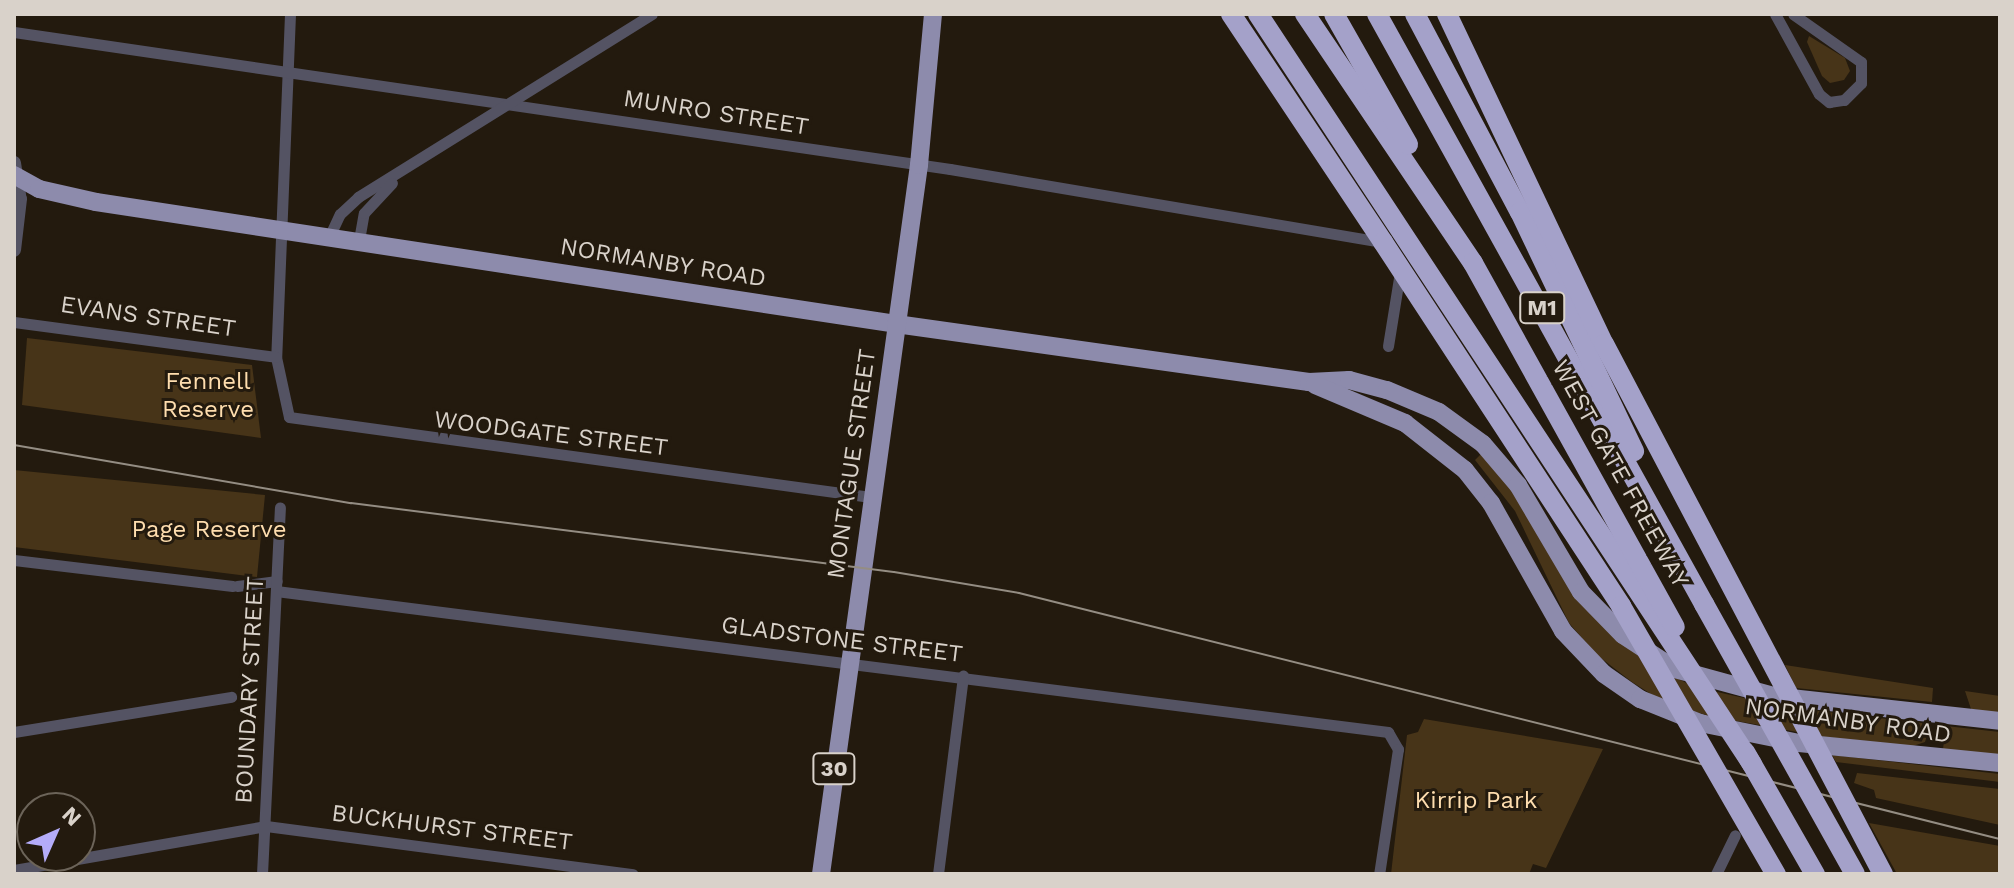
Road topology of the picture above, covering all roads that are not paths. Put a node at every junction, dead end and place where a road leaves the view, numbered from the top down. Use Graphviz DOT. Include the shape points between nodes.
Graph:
graph roads {
  1 [pos="290,14"];
  2 [pos="652,14"];
  3 [pos="933,14"];
  4 [pos="948,14"];
  5 [pos="1231,14"];
  6 [pos="1258,14"];
  7 [pos="1305,14"];
  8 [pos="1334,14"];
  9 [pos="1377,14"];
  10 [pos="1415,14"];
  11 [pos="1447,14"];
  12 [pos="1775,14"];
  13 [pos="1793,14"];
  14 [pos="14,32"];
  15 [pos="932,61"];
  16 [pos="287,70"];
  17 [pos="513,103"];
  18 [pos="919,165"];
  19 [pos="15,174"];
  20 [pos="401,174"];
  21 [pos="281,228"];
  22 [pos="330,235"];
  23 [pos="359,240"];
  24 [pos="14,250"];
  25 [pos="1473,263"];
  26 [pos="14,322"];
  27 [pos="896,324"];
  28 [pos="1388,346"];
  29 [pos="276,357"];
  30 [pos="1309,382"];
  31 [pos="871,497"];
  32 [pos="280,507"];
  33 [pos="14,560"];
  34 [pos="276,586"];
  35 [pos="1704,604"];
  36 [pos="848,665"];
  37 [pos="963,676"];
  38 [pos="231,697"];
  39 [pos="2000,721"];
  40 [pos="14,732"];
  41 [pos="2000,763"];
  42 [pos="1752,764"];
  43 [pos="266,826"];
  44 [pos="1735,835"];
  45 [pos="14,870"];
  46 [pos="262,874"];
  47 [pos="633,874"];
  48 [pos="821,874"];
  49 [pos="938,874"];
  50 [pos="1379,874"];
  51 [pos="1716,874"];
  52 [pos="1776,874"];
  53 [pos="1815,874"];
  54 [pos="1855,874"];
  55 [pos="1883,874"];
  1 -- 16 [label="street"];
  2 -- 17 [label="street"];
  3 -- 15 [label="main road, MONTAGUE STREET / 30"];
  4 -- 15 [label="main road, MONTAGUE STREET / 30"];
  5 -- 52 [label="highway, bridge" via="1621,606"];
  6 -- 42 [label="highway, bridge"];
  7 -- 25 [label="highway, M1"];
  8 -- 25 [label="highway, WEST GATE FREEWAY / M1"];
  9 -- 35 [label="highway, WEST GATE FREEWAY / M1"];
  10 -- 35 [label="highway" via="1553,278"];
  11 -- 55 [label="highway, bridge" via="1604,344"];
  12 -- 13 [label="street" via="1819,94 1829,102 1844,100 1861,83 1861,62"];
  14 -- 16 [label="street, MUNRO STREET"];
  15 -- 18 [label="main road, MONTAGUE STREET / 30"];
  16 -- 17 [label="street, MUNRO STREET"];
  16 -- 21 [label="street"];
  17 -- 18 [label="street, MUNRO STREET"];
  17 -- 20 [label="street"];
  18 -- 27 [label="main road, MONTAGUE STREET / 30"];
  18 -- 28 [label="street, MUNRO STREET" via="1378,241 1399,263"];
  19 -- 21 [label="main road, NORMANBY ROAD" via="69,197"];
  19 -- 24 [label="street"];
  20 -- 22 [label="street" via="355,199"];
  20 -- 23 [label="street" via="364,213"];
  21 -- 22 [label="main road, NORMANBY ROAD"];
  21 -- 29 [label="street"];
  22 -- 23 [label="main road, NORMANBY ROAD"];
  23 -- 27 [label="main road, NORMANBY ROAD"];
  25 -- 42 [label="highway, WEST GATE FREEWAY / M1, bridge"];
  26 -- 29 [label="street, EVANS STREET"];
  27 -- 30 [label="main road, NORMANBY ROAD"];
  27 -- 31 [label="main road, MONTAGUE STREET / 30"];
  29 -- 31 [label="street, WOODGATE STREET" via="287,414 299,422"];
  30 -- 39 [label="main road, NORMANBY ROAD" via="1349,380 1387,390 1466,430 1509,472 1601,616 1675,669 1774,696"];
  30 -- 41 [label="main road, NORMANBY ROAD" via="1405,423 1465,470 1491,503 1563,631 1604,674 1640,699 1700,723 1799,743"];
  31 -- 36 [label="main road, MONTAGUE STREET / 30"];
  32 -- 34 [label="street, BOUNDARY STREET"];
  33 -- 34 [label="street, GLADSTONE STREET" via="234,586"];
  34 -- 36 [label="street, GLADSTONE STREET"];
  34 -- 43 [label="street, BOUNDARY STREET"];
  35 -- 54 [label="highway, WEST GATE FREEWAY / M1, bridge"];
  36 -- 37 [label="street, GLADSTONE STREET"];
  36 -- 48 [label="main road, MONTAGUE STREET / 30"];
  37 -- 49 [label="street"];
  37 -- 50 [label="street, GLADSTONE STREET" via="1388,732 1397,743"];
  38 -- 40 [label="street"];
  42 -- 53 [label="highway, WEST GATE FREEWAY / M1, bridge"];
  43 -- 45 [label="street, BUCKHURST STREET"];
  43 -- 46 [label="street, BOUNDARY STREET"];
  43 -- 47 [label="street, BUCKHURST STREET"];
  44 -- 51 [label="street"];
}
